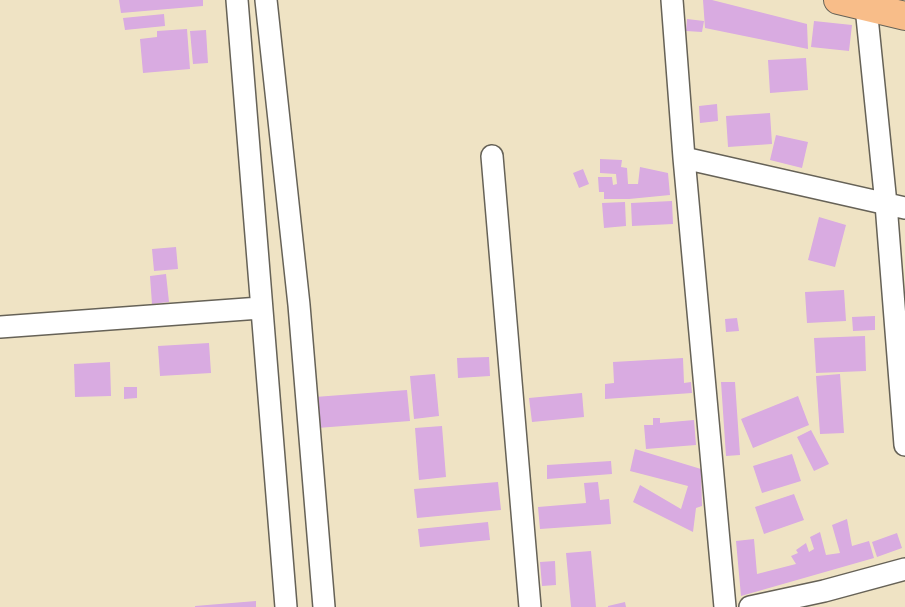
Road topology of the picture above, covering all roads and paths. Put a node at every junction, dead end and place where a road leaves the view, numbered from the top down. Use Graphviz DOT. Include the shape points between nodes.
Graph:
graph roads {
  1 [pos="237,0"];
  2 [pos="266,0"];
  3 [pos="672,0"];
  4 [pos="838,0"];
  5 [pos="866,7"];
  6 [pos="905,16"];
  7 [pos="492,156"];
  8 [pos="684,158"];
  9 [pos="896,206"];
  10 [pos="260,308"];
  11 [pos="0,328"];
  12 [pos="905,445"];
  13 [pos="905,569"];
  14 [pos="286,607"];
  15 [pos="324,607"];
  16 [pos="530,607"];
  17 [pos="725,607"];
  18 [pos="750,607"];
  1 -- 10 [label="street"];
  2 -- 15 [label="street" via="299,305"];
  3 -- 8 [label="street"];
  4 -- 5 [label="main road"];
  5 -- 6 [label="main road"];
  5 -- 9 [label="street"];
  7 -- 16 [label="street"];
  8 -- 9 [label="street"];
  8 -- 17 [label="street"];
  9 -- 12 [label="street"];
  10 -- 11 [label="street"];
  10 -- 14 [label="street"];
  13 -- 18 [label="street"];
}
